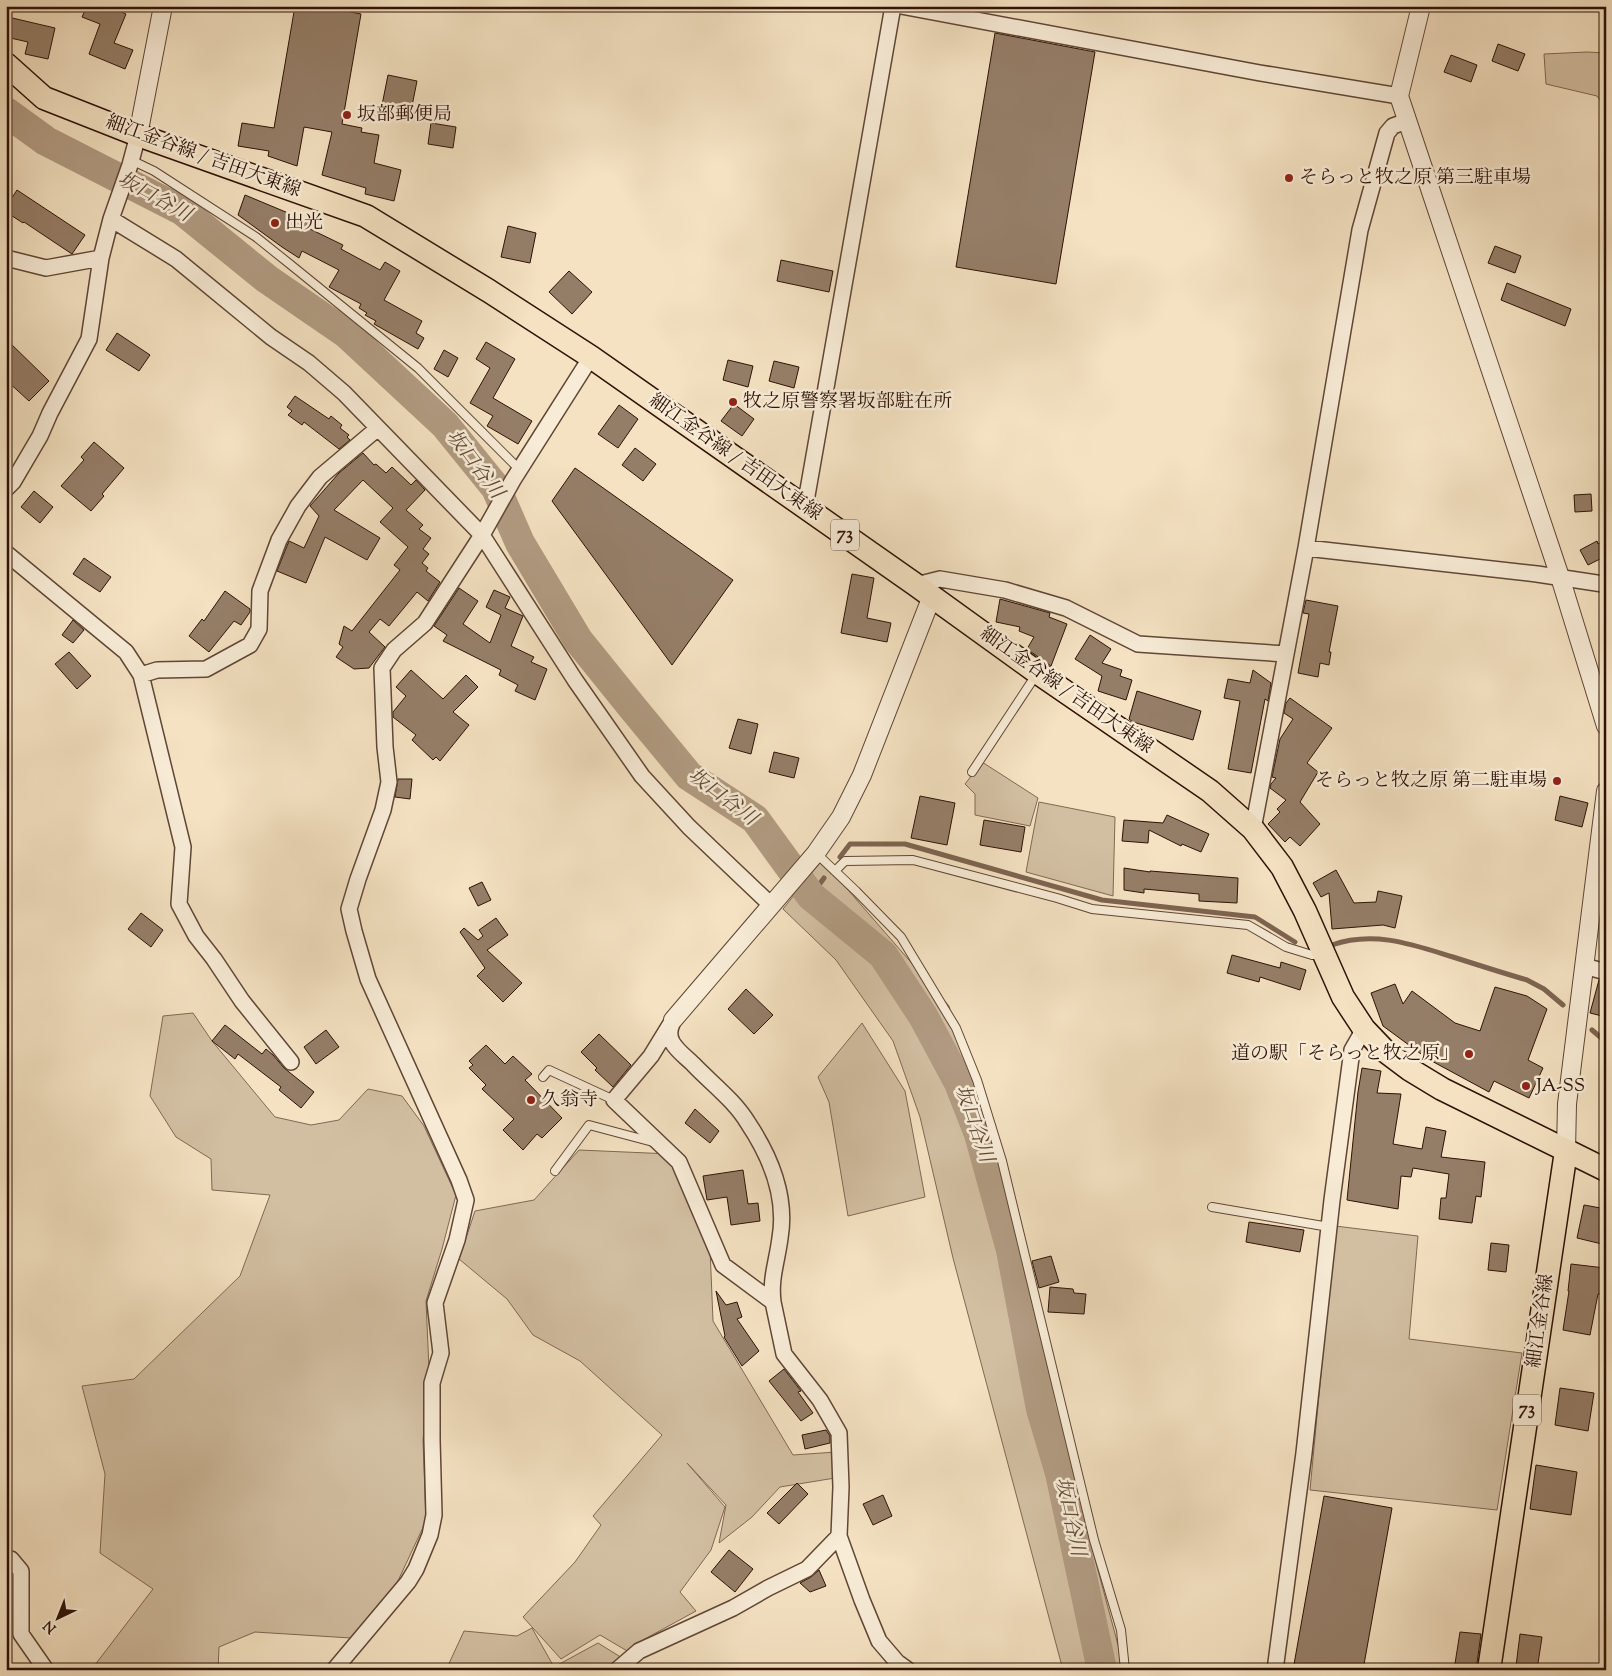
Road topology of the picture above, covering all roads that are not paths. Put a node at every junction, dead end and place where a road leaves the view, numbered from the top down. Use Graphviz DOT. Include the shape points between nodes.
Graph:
graph roads {
  1 [pos="163,6"];
  2 [pos="893,6"];
  3 [pos="901,6"];
  4 [pos="1421,6"];
  5 [pos="6,64"];
  6 [pos="1399,96"];
  7 [pos="1407,121"];
  8 [pos="138,135"];
  9 [pos="130,163"];
  10 [pos="111,220"];
  11 [pos="6,258"];
  12 [pos="101,258"];
  13 [pos="591,357"];
  14 [pos="378,428"];
  15 [pos="517,475"];
  16 [pos="6,489"];
  17 [pos="805,507"];
  18 [pos="482,535"];
  19 [pos="1306,548"];
  20 [pos="6,553"];
  21 [pos="1560,577"];
  22 [pos="1604,584"];
  23 [pos="924,591"];
  24 [pos="1286,654"];
  25 [pos="1038,673"];
  26 [pos="141,675"];
  27 [pos="1606,726"];
  28 [pos="972,772"];
  29 [pos="1606,791"];
  30 [pos="1253,829"];
  31 [pos="1602,852"];
  32 [pos="813,857"];
  33 [pos="836,871"];
  34 [pos="773,902"];
  35 [pos="1325,956"];
  36 [pos="1584,966"];
  37 [pos="1606,972"];
  38 [pos="673,1020"];
  39 [pos="1364,1029"];
  40 [pos="290,1062"];
  41 [pos="542,1077"];
  42 [pos="614,1100"];
  43 [pos="660,1144"];
  44 [pos="1566,1151"];
  45 [pos="1606,1170"];
  46 [pos="555,1171"];
  47 [pos="1212,1207"];
  48 [pos="1329,1227"];
  49 [pos="774,1302"];
  50 [pos="839,1536"];
  51 [pos="6,1558"];
  52 [pos="46,1670"];
  53 [pos="334,1670"];
  54 [pos="617,1670"];
  55 [pos="908,1670"];
  56 [pos="1125,1670"];
  57 [pos="1275,1670"];
  58 [pos="1489,1670"];
  1 -- 8 [label="street"];
  2 -- 17 [label="street"];
  3 -- 6 [label="street"];
  4 -- 6 [label="street"];
  5 -- 8 [label="main road, 細江金谷線 / 吉田大東線 / 73" via="44,98"];
  6 -- 7 [label="street"];
  7 -- 19 [label="street" via="1393,126 1387,133 1360,230"];
  7 -- 21 [label="street"];
  8 -- 9 [label="street"];
  8 -- 13 [label="main road, 細江金谷線 / 吉田大東線 / 73" via="366,216"];
  9 -- 10 [label="street"];
  9 -- 15 [label="lane" via="154,170 256,237 292,265 418,368"];
  10 -- 12 [label="street"];
  10 -- 14 [label="street" via="176,259 344,393"];
  11 -- 12 [label="street" via="46,268"];
  12 -- 16 [label="street" via="89,339 40,436"];
  13 -- 15 [label="street"];
  13 -- 17 [label="main road, 細江金谷線 / 吉田大東線 / 73"];
  14 -- 18 [label="street"];
  14 -- 26 [label="street" via="320,476 298,506 279,540 260,591 259,629 250,644 206,669 156,670"];
  15 -- 18 [label="street"];
  17 -- 23 [label="main road, 細江金谷線 / 吉田大東線 / 73"];
  18 -- 34 [label="street" via="575,680 642,776 689,827"];
  18 -- 53 [label="street" via="425,623 394,650 382,668 389,782 383,810 349,909 368,979 466,1200 457,1240 435,1303 440,1352 432,1383 434,1515 430,1535 408,1582"];
  19 -- 21 [label="street"];
  19 -- 24 [label="street"];
  20 -- 26 [label="street" via="126,652"];
  21 -- 22 [label="street"];
  21 -- 27 [label="street"];
  23 -- 24 [label="street" via="940,579 1005,590 1066,608 1138,644"];
  23 -- 25 [label="main road, 細江金谷線 / 吉田大東線 / 73"];
  23 -- 32 [label="street" via="862,775 841,817"];
  24 -- 30 [label="street"];
  25 -- 28 [label="lane"];
  25 -- 30 [label="main road, 細江金谷線 / 吉田大東線 / 73" via="1210,791"];
  26 -- 40 [label="street" via="183,847 178,904 196,936 242,1001"];
  29 -- 31 [label="street"];
  30 -- 35 [label="main road, 細江金谷線 / 吉田大東線 / 73" via="1282,867"];
  31 -- 36 [label="street"];
  32 -- 33 [label="lane"];
  32 -- 34 [label="street"];
  33 -- 35 [label="lane" via="845,861 913,860 1092,909 1248,925 1286,946"];
  33 -- 56 [label="lane" via="901,938 956,1028 977,1080 1002,1161 1094,1540 1121,1630"];
  34 -- 38 [label="street"];
  35 -- 39 [label="main road, 細江金谷線 / 吉田大東線 / 73" via="1343,997"];
  36 -- 37 [label="street"];
  36 -- 44 [label="street" via="1567,1104"];
  38 -- 42 [label="street" via="651,1056"];
  38 -- 49 [label="street" via="669,1036 676,1048 746,1119 772,1168 781,1220 772,1286"];
  39 -- 44 [label="main road, 細江金谷線 / 吉田大東線 / 73" via="1385,1051 1417,1074"];
  39 -- 48 [label="street" via="1352,1050"];
  41 -- 42 [label="lane" via="549,1070"];
  42 -- 43 [label="street"];
  43 -- 46 [label="lane" via="590,1125"];
  43 -- 49 [label="street" via="679,1162 723,1264"];
  44 -- 45 [label="main road, 細江金谷線 / 吉田大東線"];
  44 -- 58 [label="main road, 細江金谷線 / 73"];
  47 -- 48 [label="lane"];
  48 -- 57 [label="street" via="1304,1453"];
  49 -- 50 [label="street" via="784,1354 820,1400 839,1433"];
  50 -- 54 [label="street" via="807,1569 733,1608 639,1651"];
  50 -- 55 [label="street" via="879,1641"];
  51 -- 52 [label="street" via="11,1559 21,1571 21,1634"];
}
